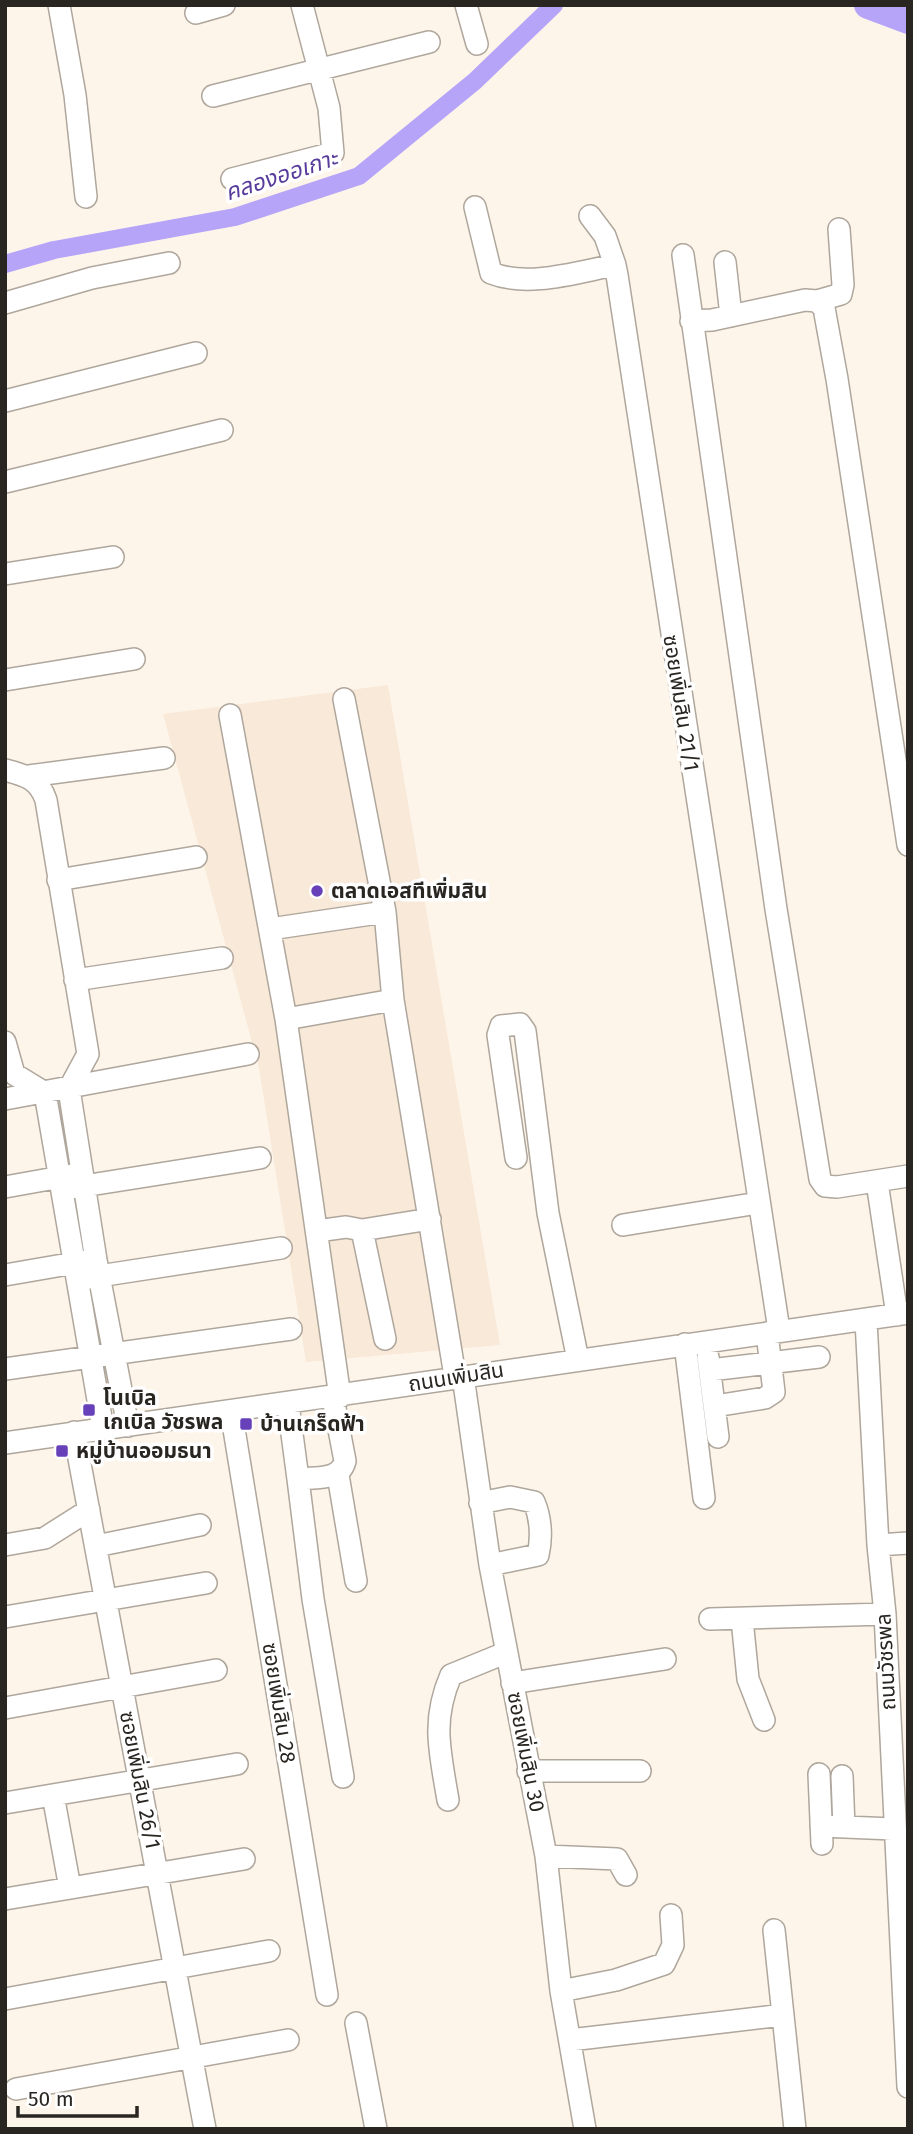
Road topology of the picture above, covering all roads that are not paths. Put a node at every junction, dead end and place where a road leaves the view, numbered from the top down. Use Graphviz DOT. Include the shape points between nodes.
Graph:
graph roads {
  1 [pos="59,5"];
  2 [pos="224,5"];
  3 [pos="302,5"];
  4 [pos="466,5"];
  5 [pos="196,13"];
  6 [pos="429,42"];
  7 [pos="477,44"];
  8 [pos="319,68"];
  9 [pos="213,96"];
  10 [pos="232,179"];
  11 [pos="86,197"];
  12 [pos="475,207"];
  13 [pos="590,216"];
  14 [pos="839,229"];
  15 [pos="683,255"];
  16 [pos="725,262"];
  17 [pos="169,263"];
  18 [pos="614,265"];
  19 [pos="817,301"];
  20 [pos="5,303"];
  21 [pos="731,316"];
  22 [pos="691,321"];
  23 [pos="196,353"];
  24 [pos="5,401"];
  25 [pos="222,430"];
  26 [pos="5,482"];
  27 [pos="113,557"];
  28 [pos="5,574"];
  29 [pos="134,659"];
  30 [pos="5,680"];
  31 [pos="344,699"];
  32 [pos="230,715"];
  33 [pos="164,758"];
  34 [pos="5,770"];
  35 [pos="29,776"];
  36 [pos="908,845"];
  37 [pos="196,857"];
  38 [pos="58,880"];
  39 [pos="385,912"];
  40 [pos="271,929"];
  41 [pos="222,958"];
  42 [pos="75,979"];
  43 [pos="393,1000"];
  44 [pos="286,1019"];
  45 [pos="5,1042"];
  46 [pos="248,1054"];
  47 [pos="69,1089"];
  48 [pos="45,1093"];
  49 [pos="5,1099"];
  50 [pos="260,1158"];
  51 [pos="516,1158"];
  52 [pos="908,1176"];
  53 [pos="72,1181"];
  54 [pos="877,1182"];
  55 [pos="5,1187"];
  56 [pos="758,1203"];
  57 [pos="430,1219"];
  58 [pos="622,1225"];
  59 [pos="362,1230"];
  60 [pos="317,1231"];
  61 [pos="281,1248"];
  62 [pos="97,1268"];
  63 [pos="76,1271"];
  64 [pos="5,1275"];
  65 [pos="902,1314"];
  66 [pos="866,1321"];
  67 [pos="291,1329"];
  68 [pos="773,1332"];
  69 [pos="385,1339"];
  70 [pos="707,1341"];
  71 [pos="685,1344"];
  72 [pos="113,1354"];
  73 [pos="90,1357"];
  74 [pos="819,1357"];
  75 [pos="578,1360"];
  76 [pos="773,1362"];
  77 [pos="5,1368"];
  78 [pos="710,1370"];
  79 [pos="459,1376"];
  80 [pos="337,1397"];
  81 [pos="288,1404"];
  82 [pos="715,1406"];
  83 [pos="231,1411"];
  84 [pos="128,1426"];
  85 [pos="103,1429"];
  86 [pos="74,1432"];
  87 [pos="718,1437"];
  88 [pos="5,1443"];
  89 [pos="338,1475"];
  90 [pos="298,1479"];
  91 [pos="704,1498"];
  92 [pos="480,1503"];
  93 [pos="89,1510"];
  94 [pos="200,1525"];
  95 [pos="908,1543"];
  96 [pos="5,1545"];
  97 [pos="878,1545"];
  98 [pos="96,1546"];
  99 [pos="490,1565"];
  100 [pos="356,1581"];
  101 [pos="205,1583"];
  102 [pos="106,1600"];
  103 [pos="885,1614"];
  104 [pos="5,1617"];
  105 [pos="710,1619"];
  106 [pos="742,1619"];
  107 [pos="505,1653"];
  108 [pos="665,1659"];
  109 [pos="216,1670"];
  110 [pos="512,1683"];
  111 [pos="122,1686"];
  112 [pos="5,1708"];
  113 [pos="764,1720"];
  114 [pos="899,1741"];
  115 [pos="237,1764"];
  116 [pos="528,1770"];
  117 [pos="640,1770"];
  118 [pos="819,1774"];
  119 [pos="842,1776"];
  120 [pos="343,1777"];
  121 [pos="139,1780"];
  122 [pos="53,1795"];
  123 [pos="448,1800"];
  124 [pos="5,1803"];
  125 [pos="844,1827"];
  126 [pos="893,1829"];
  127 [pos="546,1856"];
  128 [pos="244,1859"];
  129 [pos="157,1874"];
  130 [pos="626,1875"];
  131 [pos="70,1888"];
  132 [pos="5,1899"];
  133 [pos="671,1915"];
  134 [pos="774,1930"];
  135 [pos="269,1951"];
  136 [pos="175,1969"];
  137 [pos="561,1991"];
  138 [pos="327,1995"];
  139 [pos="5,1999"];
  140 [pos="783,2015"];
  141 [pos="356,2023"];
  142 [pos="288,2040"];
  143 [pos="570,2040"];
  144 [pos="192,2059"];
  145 [pos="908,2087"];
  146 [pos="16,2089"];
  147 [pos="205,2129"];
  148 [pos="376,2129"];
  149 [pos="585,2129"];
  150 [pos="795,2129"];
  1 -- 11 [label="street"];
  2 -- 5 [label="street"];
  3 -- 8 [label="street"];
  4 -- 7 [label="street"];
  6 -- 8 [label="street"];
  8 -- 9 [label="street"];
  8 -- 10 [label="street" via="331,119 333,153"];
  12 -- 18 [label="street" via="491,273 542,277"];
  13 -- 18 [label="street, ซอยเพิ่มสิน 21/1" via="605,236"];
  14 -- 19 [label="street" via="843,290"];
  15 -- 22 [label="street"];
  16 -- 21 [label="street"];
  17 -- 20 [label="street" via="114,272"];
  18 -- 56 [label="street, ซอยเพิ่มสิน 21/1"];
  19 -- 21 [label="street"];
  19 -- 36 [label="street" via="824,308 837,379"];
  21 -- 22 [label="street"];
  22 -- 54 [label="street" via="820,1179 825,1186"];
  23 -- 24 [label="street"];
  25 -- 26 [label="street"];
  27 -- 28 [label="street"];
  29 -- 30 [label="street"];
  31 -- 39 [label="street, ซอยเพิ่มสิน 30"];
  32 -- 40 [label="street"];
  33 -- 35 [label="street"];
  34 -- 35 [label="street"];
  35 -- 38 [label="street" via="46,800"];
  37 -- 38 [label="street"];
  38 -- 42 [label="street"];
  39 -- 40 [label="street"];
  39 -- 43 [label="street, ซอยเพิ่มสิน 30"];
  40 -- 44 [label="street"];
  41 -- 42 [label="street"];
  42 -- 47 [label="street" via="88,1054"];
  43 -- 44 [label="street"];
  43 -- 57 [label="street, ซอยเพิ่มสิน 30"];
  44 -- 60 [label="street"];
  45 -- 48 [label="street" via="15,1074"];
  46 -- 47 [label="street"];
  47 -- 48 [label="street"];
  47 -- 53 [label="street"];
  48 -- 49 [label="street"];
  48 -- 53 [label="street"];
  50 -- 53 [label="street"];
  51 -- 75 [label="street" via="498,1035 501,1026 520,1024 525,1031 548,1213"];
  52 -- 54 [label="street"];
  53 -- 55 [label="street"];
  53 -- 62 [label="street"];
  53 -- 63 [label="street"];
  54 -- 65 [label="street"];
  56 -- 58 [label="street"];
  56 -- 68 [label="street, ซอยเพิ่มสิน 21/1"];
  57 -- 59 [label="street"];
  57 -- 79 [label="street, ซอยเพิ่มสิน 30"];
  59 -- 60 [label="street"];
  59 -- 69 [label="street"];
  60 -- 80 [label="street"];
  61 -- 62 [label="street"];
  62 -- 63 [label="street"];
  62 -- 72 [label="street"];
  63 -- 64 [label="street"];
  63 -- 73 [label="street"];
  65 -- 66 [label="street, ถนนเพิ่มสิน"];
  66 -- 68 [label="street, ถนนเพิ่มสิน"];
  66 -- 97 [label="street, ถนนวัชรพล"];
  67 -- 72 [label="street"];
  68 -- 70 [label="street, ถนนเพิ่มสิน"];
  68 -- 76 [label="street, ซอยเพิ่มสิน 21/1"];
  70 -- 71 [label="street, ถนนเพิ่มสิน"];
  70 -- 78 [label="street"];
  71 -- 75 [label="street, ถนนเพิ่มสิน"];
  71 -- 91 [label="street"];
  72 -- 73 [label="street"];
  72 -- 84 [label="street"];
  73 -- 77 [label="street"];
  73 -- 85 [label="street"];
  74 -- 76 [label="street"];
  75 -- 79 [label="street, ถนนเพิ่มสิน"];
  76 -- 78 [label="street"];
  76 -- 82 [label="street, ซอยเพิ่มสิน 21/1" via="771,1396"];
  78 -- 82 [label="street"];
  79 -- 80 [label="street, ถนนเพิ่มสิน"];
  79 -- 92 [label="street, ซอยเพิ่มสิน 30"];
  80 -- 81 [label="street, ถนนเพิ่มสิน"];
  80 -- 89 [label="street" via="345,1461"];
  81 -- 83 [label="street, ถนนเพิ่มสิน"];
  81 -- 90 [label="street"];
  82 -- 87 [label="street"];
  83 -- 84 [label="street, ถนนเพิ่มสิน"];
  83 -- 138 [label="street, ซอยเพิ่มสิน 28"];
  84 -- 85 [label="street, ถนนเพิ่มสิน"];
  85 -- 86 [label="street, ถนนเพิ่มสิน"];
  86 -- 88 [label="street, ถนนเพิ่มสิน"];
  86 -- 93 [label="street, ซอยเพิ่มสิน 26/1"];
  89 -- 90 [label="street"];
  89 -- 100 [label="street"];
  90 -- 120 [label="street"];
  92 -- 99 [label="street, ซอยเพิ่มสิน 30"];
  92 -- 99 [label="street" via="510,1497 534,1502 537,1509 538,1555"];
  93 -- 96 [label="street" via="45,1538"];
  93 -- 98 [label="street, ซอยเพิ่มสิน 26/1"];
  94 -- 98 [label="street"];
  95 -- 97 [label="street"];
  97 -- 103 [label="street, ถนนวัชรพล"];
  98 -- 102 [label="street, ซอยเพิ่มสิน 26/1"];
  99 -- 107 [label="street, ซอยเพิ่มสิน 30"];
  101 -- 102 [label="street"];
  102 -- 104 [label="street"];
  102 -- 111 [label="street, ซอยเพิ่มสิน 26/1"];
  103 -- 106 [label="street"];
  103 -- 114 [label="street, ถนนวัชรพล"];
  105 -- 106 [label="street"];
  106 -- 113 [label="street" via="748,1679"];
  107 -- 110 [label="street, ซอยเพิ่มสิน 30"];
  107 -- 123 [label="street" via="451,1675 441,1698 436,1727"];
  108 -- 110 [label="street"];
  109 -- 111 [label="street"];
  110 -- 116 [label="street, ซอยเพิ่มสิน 30"];
  111 -- 112 [label="street"];
  111 -- 121 [label="street, ซอยเพิ่มสิน 26/1"];
  114 -- 126 [label="street, ถนนวัชรพล"];
  115 -- 121 [label="street"];
  116 -- 117 [label="street"];
  116 -- 127 [label="street, ซอยเพิ่มสิน 30"];
  118 -- 125 [label="street" via="822,1835"];
  119 -- 125 [label="street"];
  121 -- 122 [label="street"];
  121 -- 129 [label="street, ซอยเพิ่มสิน 26/1"];
  122 -- 124 [label="street"];
  122 -- 131 [label="street"];
  125 -- 126 [label="street"];
  126 -- 145 [label="street, ถนนวัชรพล"];
  127 -- 130 [label="street" via="617,1859"];
  127 -- 137 [label="street, ซอยเพิ่มสิน 30"];
  128 -- 129 [label="street"];
  129 -- 131 [label="street"];
  129 -- 136 [label="street, ซอยเพิ่มสิน 26/1"];
  131 -- 132 [label="street"];
  133 -- 137 [label="street" via="673,1945 664,1964"];
  134 -- 140 [label="street"];
  135 -- 136 [label="street"];
  136 -- 139 [label="street"];
  136 -- 144 [label="street, ซอยเพิ่มสิน 26/1"];
  137 -- 143 [label="street, ซอยเพิ่มสิน 30"];
  140 -- 143 [label="street"];
  140 -- 150 [label="street"];
  141 -- 148 [label="street"];
  142 -- 144 [label="street"];
  143 -- 149 [label="street, ซอยเพิ่มสิน 30"];
  144 -- 146 [label="street"];
  144 -- 147 [label="street, ซอยเพิ่มสิน 26/1"];
}
